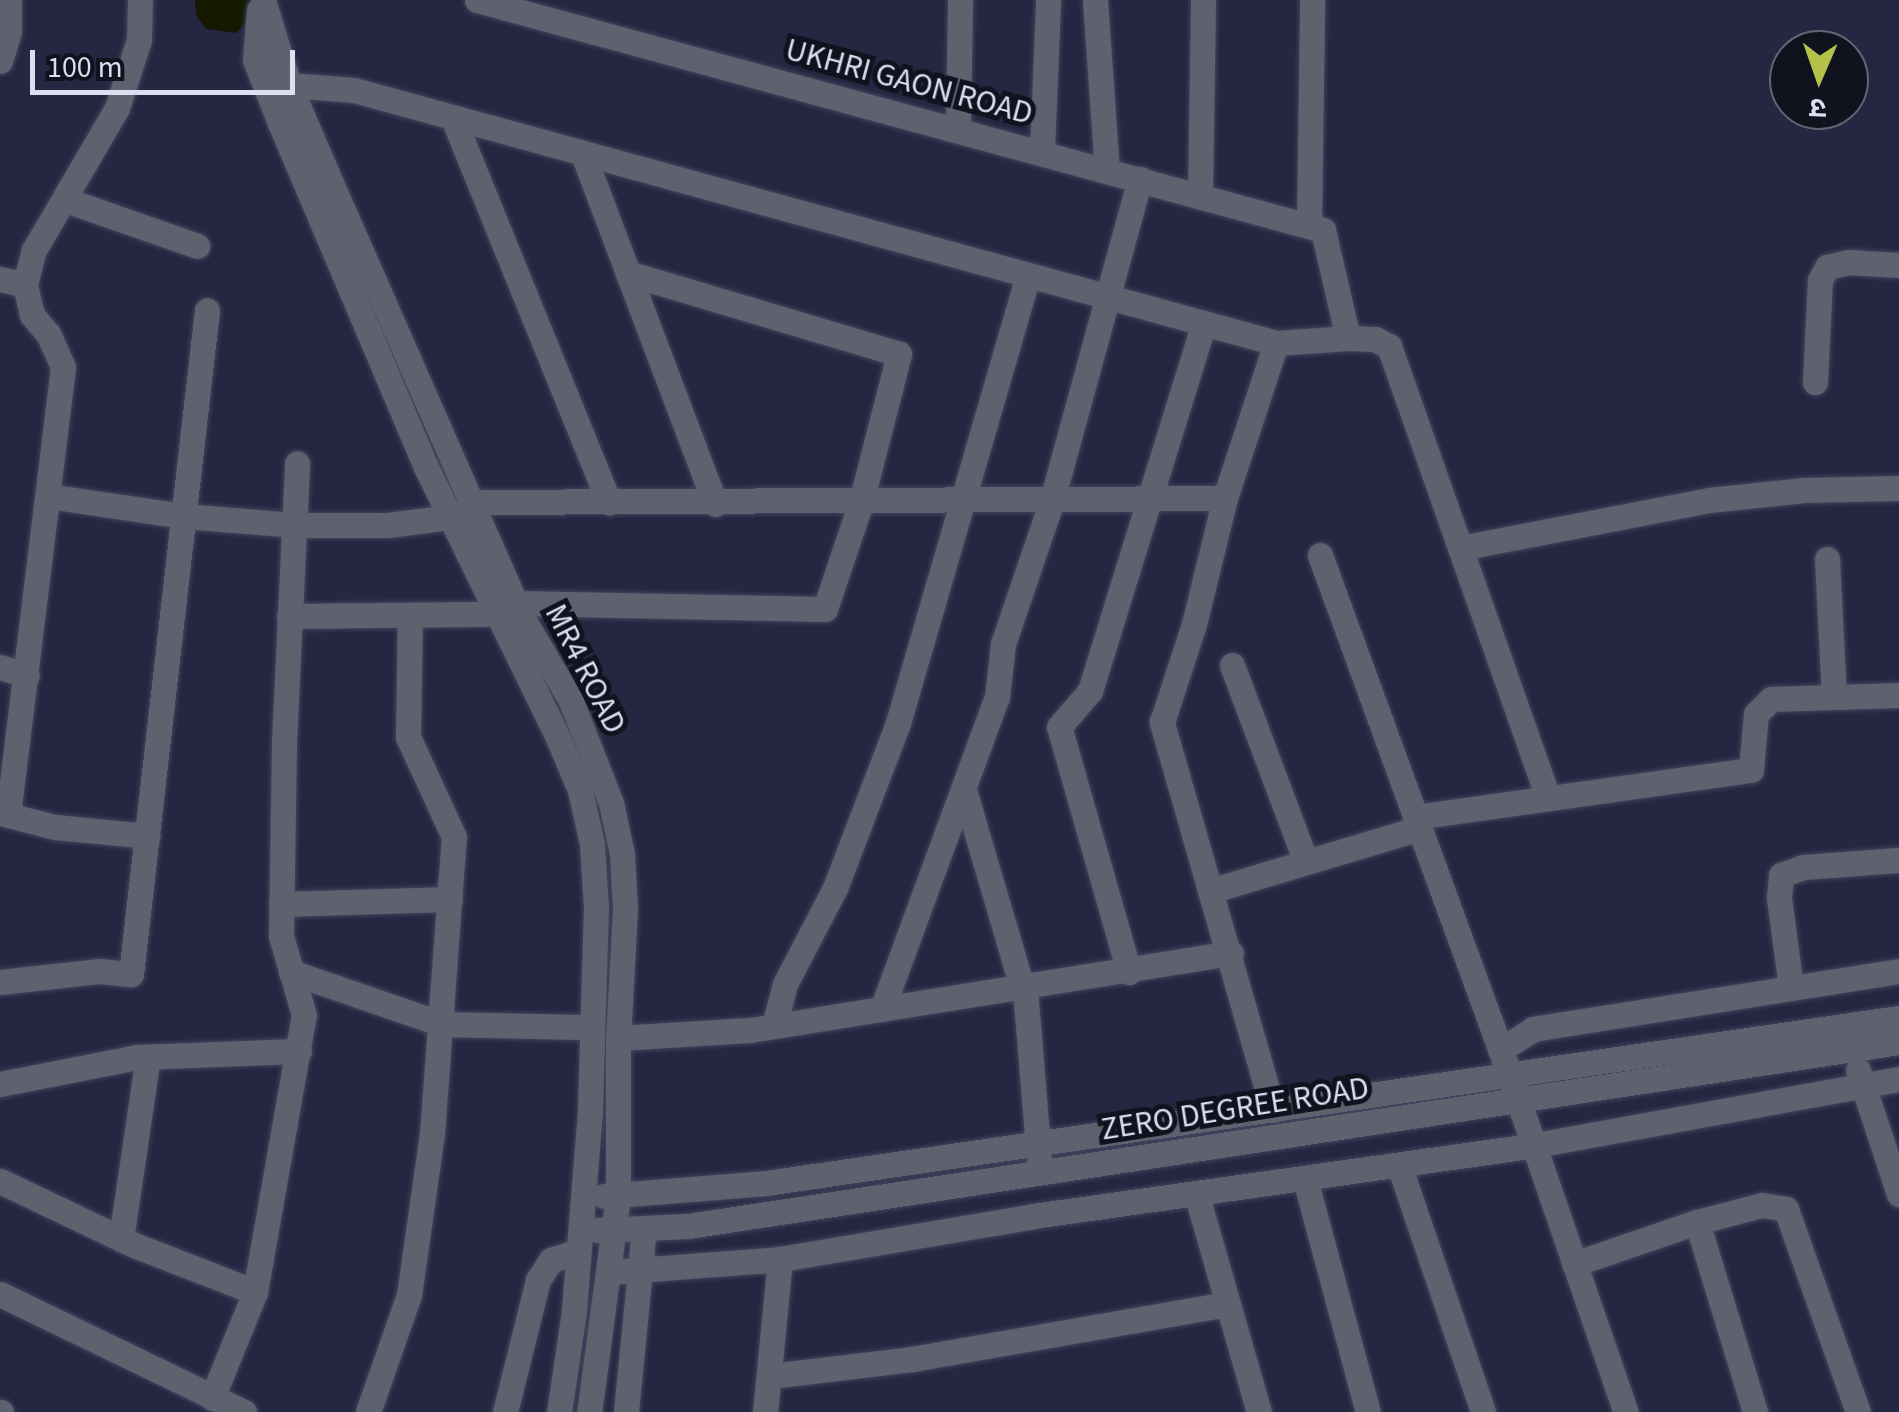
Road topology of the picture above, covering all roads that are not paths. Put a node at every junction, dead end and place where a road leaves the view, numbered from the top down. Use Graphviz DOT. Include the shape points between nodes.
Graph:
graph roads {
  1 [pos="9,0"];
  2 [pos="140,0"];
  3 [pos="261,0"];
  4 [pos="477,0"];
  5 [pos="960,0"];
  6 [pos="1048,0"];
  7 [pos="1095,0"];
  8 [pos="1203,0"];
  9 [pos="1312,0"];
  10 [pos="0,62"];
  11 [pos="289,85"];
  12 [pos="454,118"];
  13 [pos="958,129"];
  14 [pos="1042,152"];
  15 [pos="583,154"];
  16 [pos="1107,170"];
  17 [pos="1140,179"];
  18 [pos="1200,196"];
  19 [pos="66,200"];
  20 [pos="1316,228"];
  21 [pos="197,246"];
  22 [pos="1899,265"];
  23 [pos="628,273"];
  24 [pos="1028,275"];
  25 [pos="12,282"];
  26 [pos="1106,296"];
  27 [pos="207,310"];
  28 [pos="1204,323"];
  29 [pos="1348,338"];
  30 [pos="1276,343"];
  31 [pos="1815,382"];
  32 [pos="297,463"];
  33 [pos="1899,488"];
  34 [pos="48,496"];
  35 [pos="1225,498"];
  36 [pos="1148,499"];
  37 [pos="1052,500"];
  38 [pos="960,501"];
  39 [pos="861,502"];
  40 [pos="609,503"];
  41 [pos="716,504"];
  42 [pos="460,510"];
  43 [pos="184,516"];
  44 [pos="294,525"];
  45 [pos="1460,548"];
  46 [pos="1320,555"];
  47 [pos="1827,560"];
  48 [pos="507,609"];
  49 [pos="289,616"];
  50 [pos="410,616"];
  51 [pos="1232,665"];
  52 [pos="0,667"];
  53 [pos="27,675"];
  54 [pos="1899,694"];
  55 [pos="1834,696"];
  56 [pos="964,790"];
  57 [pos="1548,798"];
  58 [pos="4,814"];
  59 [pos="1419,823"];
  60 [pos="148,836"];
  61 [pos="1899,860"];
  62 [pos="1306,862"];
  63 [pos="1210,890"];
  64 [pos="450,899"];
  65 [pos="281,904"];
  66 [pos="1231,953"];
  67 [pos="1899,970"];
  68 [pos="291,972"];
  69 [pos="1129,972"];
  70 [pos="0,982"];
  71 [pos="1022,987"];
  72 [pos="1791,987"];
  73 [pos="882,1009"];
  74 [pos="1899,1018"];
  75 [pos="442,1024"];
  76 [pos="774,1026"];
  77 [pos="591,1028"];
  78 [pos="1850,1037"];
  79 [pos="618,1038"];
  80 [pos="1899,1042"];
  81 [pos="1500,1050"];
  82 [pos="298,1051"];
  83 [pos="148,1057"];
  84 [pos="1899,1078"];
  85 [pos="0,1084"];
  86 [pos="1862,1084"];
  87 [pos="1512,1088"];
  88 [pos="1273,1110"];
  89 [pos="1038,1144"];
  90 [pos="1530,1146"];
  91 [pos="1400,1165"];
  92 [pos="1040,1171"];
  93 [pos="1305,1179"];
  94 [pos="0,1181"];
  95 [pos="1899,1194"];
  96 [pos="584,1195"];
  97 [pos="618,1196"];
  98 [pos="1197,1196"];
  99 [pos="1697,1222"];
  100 [pos="644,1228"];
  101 [pos="614,1230"];
  102 [pos="121,1239"];
  103 [pos="579,1240"];
  104 [pos="780,1259"];
  105 [pos="1574,1264"];
  106 [pos="642,1269"];
  107 [pos="609,1272"];
  108 [pos="255,1292"];
  109 [pos="0,1294"];
  110 [pos="1227,1304"];
  111 [pos="770,1376"];
  112 [pos="212,1398"];
  113 [pos="244,1412"];
  114 [pos="368,1412"];
  115 [pos="505,1412"];
  116 [pos="559,1412"];
  117 [pos="589,1412"];
  118 [pos="626,1412"];
  119 [pos="765,1412"];
  120 [pos="1256,1412"];
  121 [pos="1368,1412"];
  122 [pos="1483,1412"];
  123 [pos="1626,1412"];
  124 [pos="1755,1412"];
  125 [pos="1858,1412"];
  1 -- 10 [label="street" via="10,31"];
  2 -- 19 [label="street" via="139,40 118,108"];
  3 -- 11 [label="street, MR4 ROAD"];
  3 -- 42 [label="street, MR4 ROAD" via="255,60"];
  4 -- 13 [label="street, UKHRI GAON ROAD"];
  5 -- 13 [label="street"];
  6 -- 14 [label="street"];
  7 -- 16 [label="street"];
  8 -- 18 [label="street"];
  9 -- 20 [label="street"];
  11 -- 12 [label="street" via="354,90"];
  11 -- 42 [label="street, MR4 ROAD"];
  12 -- 15 [label="street"];
  12 -- 40 [label="street"];
  13 -- 14 [label="street, UKHRI GAON ROAD"];
  14 -- 16 [label="street, UKHRI GAON ROAD"];
  15 -- 23 [label="street"];
  15 -- 24 [label="street"];
  16 -- 17 [label="street, UKHRI GAON ROAD"];
  17 -- 18 [label="street, UKHRI GAON ROAD"];
  17 -- 26 [label="street"];
  18 -- 20 [label="street, UKHRI GAON ROAD"];
  19 -- 21 [label="street"];
  19 -- 25 [label="street"];
  20 -- 29 [label="street"];
  22 -- 31 [label="street" via="1827,267 1820,280"];
  23 -- 39 [label="street" via="899,354"];
  23 -- 41 [label="street"];
  24 -- 26 [label="street"];
  24 -- 38 [label="street"];
  25 -- 34 [label="street" via="63,367"];
  26 -- 28 [label="street"];
  26 -- 37 [label="street"];
  27 -- 43 [label="street"];
  28 -- 30 [label="street"];
  28 -- 36 [label="street"];
  29 -- 30 [label="street"];
  29 -- 45 [label="street" via="1388,346"];
  30 -- 35 [label="street"];
  32 -- 44 [label="street"];
  33 -- 45 [label="street" via="1710,500"];
  34 -- 43 [label="street"];
  34 -- 53 [label="street"];
  35 -- 36 [label="street"];
  35 -- 63 [label="street" via="1162,722"];
  36 -- 37 [label="street"];
  36 -- 69 [label="street" via="1090,691 1059,727"];
  37 -- 38 [label="street"];
  37 -- 56 [label="street" via="1002,644 997,697"];
  38 -- 39 [label="street"];
  38 -- 76 [label="street" via="898,724 835,888 785,984"];
  39 -- 41 [label="street"];
  39 -- 48 [label="street" via="825,608"];
  40 -- 41 [label="street"];
  40 -- 42 [label="street"];
  42 -- 44 [label="street" via="388,525"];
  42 -- 48 [label="street, MR4 ROAD"];
  43 -- 44 [label="street"];
  43 -- 60 [label="street"];
  44 -- 49 [label="street"];
  45 -- 57 [label="street"];
  46 -- 59 [label="street"];
  47 -- 55 [label="street"];
  48 -- 50 [label="street"];
  48 -- 77 [label="street, MR4 ROAD" via="584,808 596,875"];
  48 -- 79 [label="street, MR4 ROAD" via="571,701 611,803 626,910"];
  49 -- 50 [label="street"];
  49 -- 65 [label="street"];
  50 -- 64 [label="street" via="408,737 454,837"];
  51 -- 62 [label="street"];
  52 -- 53 [label="street"];
  53 -- 58 [label="street"];
  54 -- 55 [label="street"];
  55 -- 57 [label="street" via="1762,704 1751,770"];
  56 -- 71 [label="street"];
  56 -- 73 [label="street"];
  57 -- 59 [label="street"];
  58 -- 60 [label="street" via="55,827"];
  59 -- 62 [label="street"];
  59 -- 81 [label="street"];
  60 -- 70 [label="street" via="131,974"];
  61 -- 72 [label="street" via="1781,874 1778,898"];
  62 -- 63 [label="street"];
  63 -- 66 [label="street"];
  64 -- 65 [label="street"];
  64 -- 75 [label="street"];
  65 -- 68 [label="street" via="280,936"];
  66 -- 69 [label="street"];
  66 -- 88 [label="street"];
  67 -- 72 [label="street"];
  68 -- 75 [label="street"];
  68 -- 82 [label="street" via="304,1016"];
  69 -- 71 [label="street"];
  71 -- 73 [label="street"];
  71 -- 89 [label="street"];
  72 -- 81 [label="street" via="1533,1029"];
  73 -- 76 [label="street"];
  74 -- 78 [label="street, ZERO DEGREE ROAD"];
  75 -- 77 [label="street"];
  75 -- 114 [label="street" via="408,1295"];
  76 -- 79 [label="street"];
  77 -- 96 [label="street, MR4 ROAD"];
  78 -- 80 [label="street, ZERO DEGREE ROAD"];
  78 -- 86 [label="street"];
  78 -- 87 [label="street, ZERO DEGREE ROAD"];
  79 -- 97 [label="street, MR4 ROAD"];
  81 -- 87 [label="street"];
  82 -- 83 [label="street"];
  82 -- 108 [label="street"];
  83 -- 85 [label="street"];
  83 -- 102 [label="street"];
  84 -- 86 [label="street"];
  86 -- 90 [label="street"];
  86 -- 95 [label="street"];
  87 -- 88 [label="street, ZERO DEGREE ROAD"];
  87 -- 90 [label="street"];
  87 -- 92 [label="street, ZERO DEGREE ROAD"];
  88 -- 89 [label="street, ZERO DEGREE ROAD"];
  89 -- 92 [label="street"];
  89 -- 97 [label="street, ZERO DEGREE ROAD" via="766,1183"];
  90 -- 91 [label="street"];
  90 -- 105 [label="street"];
  91 -- 93 [label="street"];
  91 -- 122 [label="street"];
  92 -- 100 [label="street, ZERO DEGREE ROAD"];
  93 -- 98 [label="street"];
  93 -- 121 [label="street"];
  94 -- 102 [label="street"];
  96 -- 97 [label="street, ZERO DEGREE ROAD"];
  96 -- 103 [label="street, MR4 ROAD"];
  97 -- 101 [label="street, MR4 ROAD"];
  98 -- 104 [label="street"];
  98 -- 110 [label="street"];
  99 -- 105 [label="street"];
  99 -- 124 [label="street"];
  99 -- 125 [label="street" via="1762,1206 1786,1208"];
  100 -- 101 [label="street, ZERO DEGREE ROAD"];
  100 -- 106 [label="street"];
  101 -- 103 [label="street, ZERO DEGREE ROAD"];
  101 -- 107 [label="street, MR4 ROAD"];
  102 -- 108 [label="street"];
  103 -- 115 [label="street" via="551,1260 538,1280"];
  103 -- 116 [label="street, MR4 ROAD"];
  104 -- 106 [label="street"];
  104 -- 111 [label="street"];
  105 -- 123 [label="street"];
  106 -- 107 [label="street"];
  106 -- 118 [label="street"];
  107 -- 117 [label="street, MR4 ROAD"];
  108 -- 112 [label="street"];
  109 -- 112 [label="street"];
  110 -- 111 [label="street" via="912,1359"];
  110 -- 120 [label="street"];
  111 -- 119 [label="street"];
  112 -- 113 [label="street"];
}
